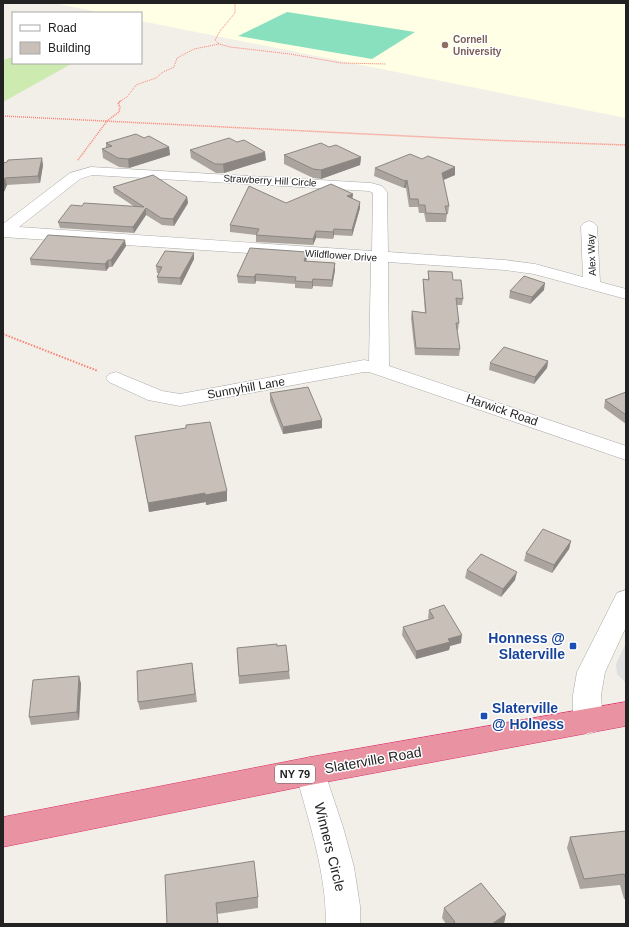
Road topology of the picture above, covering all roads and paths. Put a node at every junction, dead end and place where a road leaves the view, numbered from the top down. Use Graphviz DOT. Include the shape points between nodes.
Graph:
graph roads {
  1 [pos="233,3"];
  2 [pos="220,44"];
  3 [pos="386,64"];
  4 [pos="3,116"];
  5 [pos="107,121"];
  6 [pos="626,145"];
  7 [pos="85,172"];
  8 [pos="589,226"];
  9 [pos="4,232"];
  10 [pos="380,257"];
  11 [pos="592,285"];
  12 [pos="626,294"];
  13 [pos="3,334"];
  14 [pos="379,368"];
  15 [pos="116,378"];
  16 [pos="626,453"];
  17 [pos="626,600"];
  18 [pos="626,714"];
  19 [pos="588,722"];
  20 [pos="310,771"];
  21 [pos="3,832"];
  22 [pos="343,924"];
  1 -- 2 [label="path" via="235,13 215,40"];
  2 -- 3 [label="path" via="341,63"];
  2 -- 5 [label="path" via="183,54 177,58 174,67 156,78 136,84 118,103 119,112"];
  4 -- 5 [label="path"];
  5 -- 6 [label="path"];
  5 -- 7 [label="path" via="79,158 78,163"];
  7 -- 9 [label="street, Strawberry Hill Circle" via="75,176"];
  7 -- 10 [label="street, Strawberry Hill Circle" via="371,187 380,192"];
  8 -- 11 [label="street, Alex Way"];
  9 -- 10 [label="street, Wildflower Drive"];
  10 -- 11 [label="street, Wildflower Drive" via="506,265"];
  10 -- 14 [label="street, Strawberry Hill Circle"];
  11 -- 12 [label="street, Wildflower Drive"];
  13 -- 15 [label="path"];
  14 -- 15 [label="street, Sunnyhill Lane" via="364,366 180,400 155,396"];
  14 -- 16 [label="street, Harwick Road"];
  17 -- 19 [label="street" via="591,672 587,695"];
  18 -- 19 [label="highway, Slaterville Road / NY 79"];
  19 -- 20 [label="highway, Slaterville Road / NY 79"];
  20 -- 21 [label="highway, Slaterville Road / NY 79"];
  20 -- 22 [label="street, Winners Circle" via="341,880"];
}
